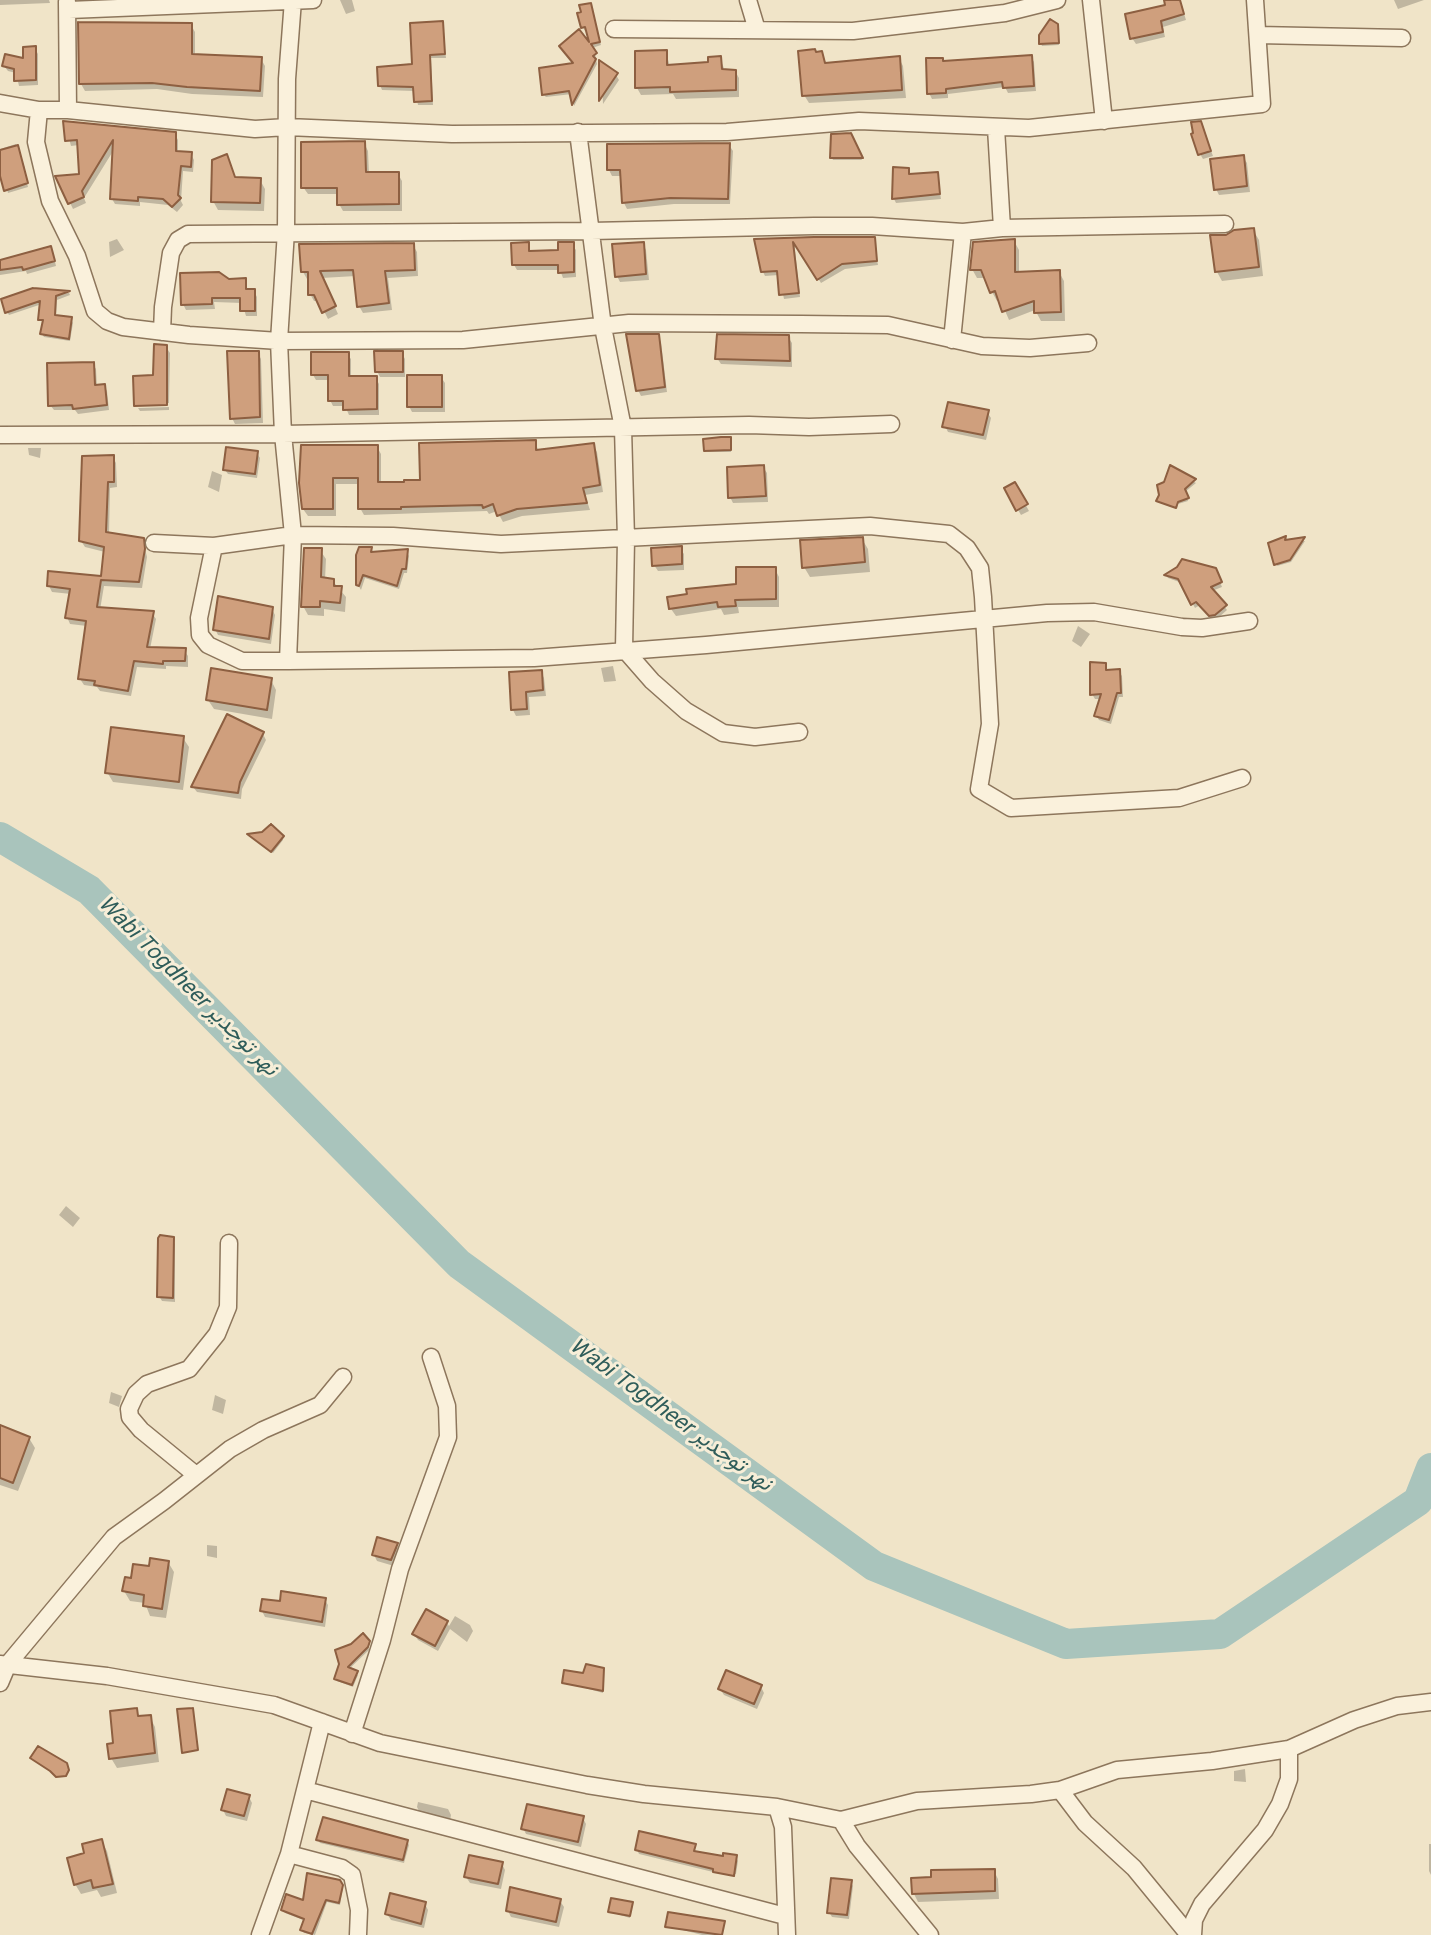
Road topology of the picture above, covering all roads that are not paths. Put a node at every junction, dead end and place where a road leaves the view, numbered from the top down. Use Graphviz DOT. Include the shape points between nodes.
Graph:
graph roads {
  1 [pos="313,0"];
  2 [pos="748,0"];
  3 [pos="1057,0"];
  4 [pos="1091,0"];
  5 [pos="1255,0"];
  6 [pos="294,1"];
  7 [pos="68,5"];
  8 [pos="614,29"];
  9 [pos="757,30"];
  10 [pos="1258,35"];
  11 [pos="1402,38"];
  12 [pos="0,103"];
  13 [pos="39,110"];
  14 [pos="68,110"];
  15 [pos="1104,121"];
  16 [pos="287,127"];
  17 [pos="996,128"];
  18 [pos="578,132"];
  19 [pos="1225,224"];
  20 [pos="1002,228"];
  21 [pos="286,231"];
  22 [pos="591,231"];
  23 [pos="963,232"];
  24 [pos="603,327"];
  25 [pos="162,332"];
  26 [pos="952,340"];
  27 [pos="279,341"];
  28 [pos="1088,343"];
  29 [pos="891,424"];
  30 [pos="623,428"];
  31 [pos="283,434"];
  32 [pos="0,435"];
  33 [pos="293,535"];
  34 [pos="626,539"];
  35 [pos="154,543"];
  36 [pos="214,546"];
  37 [pos="984,619"];
  38 [pos="1249,621"];
  39 [pos="624,649"];
  40 [pos="288,661"];
  41 [pos="799,732"];
  42 [pos="1242,778"];
  43 [pos="229,1243"];
  44 [pos="431,1357"];
  45 [pos="343,1377"];
  46 [pos="196,1475"];
  47 [pos="4,1664"];
  48 [pos="0,1683"];
  49 [pos="1431,1702"];
  50 [pos="322,1722"];
  51 [pos="352,1734"];
  52 [pos="1289,1749"];
  53 [pos="305,1790"];
  54 [pos="1060,1790"];
  55 [pos="777,1807"];
  56 [pos="841,1820"];
  57 [pos="289,1854"];
  58 [pos="785,1916"];
  59 [pos="260,1935"];
  60 [pos="358,1935"];
  61 [pos="787,1935"];
  62 [pos="930,1935"];
  63 [pos="1191,1935"];
  1 -- 6 [label="street"];
  2 -- 9 [label="street"];
  3 -- 9 [label="street" via="1005,13 853,31"];
  4 -- 15 [label="street"];
  5 -- 10 [label="street"];
  6 -- 7 [label="street"];
  6 -- 16 [label="street"];
  7 -- 14 [label="street"];
  8 -- 9 [label="street"];
  10 -- 11 [label="street"];
  10 -- 15 [label="street" via="1262,104"];
  12 -- 13 [label="street"];
  13 -- 14 [label="street"];
  13 -- 25 [label="street" via="36,142 41,172 95,311 123,327"];
  14 -- 16 [label="street" via="243,128"];
  15 -- 17 [label="street"];
  16 -- 18 [label="street" via="452,134"];
  16 -- 21 [label="street"];
  17 -- 18 [label="street" via="859,121 727,132"];
  17 -- 20 [label="street"];
  18 -- 22 [label="street"];
  19 -- 20 [label="street"];
  20 -- 23 [label="street"];
  21 -- 22 [label="street"];
  21 -- 25 [label="street" via="201,232 178,240 168,267"];
  21 -- 27 [label="street"];
  22 -- 23 [label="street" via="872,226"];
  22 -- 24 [label="street"];
  23 -- 26 [label="street"];
  24 -- 26 [label="street" via="714,322 888,325"];
  24 -- 27 [label="street" via="463,340"];
  24 -- 30 [label="street"];
  25 -- 27 [label="street"];
  26 -- 28 [label="street" via="1030,348"];
  27 -- 31 [label="street"];
  29 -- 30 [label="street"];
  30 -- 31 [label="street"];
  30 -- 34 [label="street"];
  31 -- 32 [label="street"];
  31 -- 33 [label="street"];
  33 -- 34 [label="street" via="501,544"];
  33 -- 36 [label="street"];
  33 -- 40 [label="street"];
  34 -- 37 [label="street" via="870,526 949,534 980,568"];
  34 -- 39 [label="street"];
  35 -- 36 [label="street"];
  36 -- 40 [label="street" via="200,635 208,645 242,661"];
  37 -- 38 [label="street" via="1094,612 1182,627"];
  37 -- 39 [label="street"];
  37 -- 42 [label="street" via="990,724 979,789 1011,808 1026,808 1179,798"];
  39 -- 40 [label="street" via="534,658"];
  39 -- 41 [label="street" via="686,711 723,733 755,737"];
  43 -- 46 [label="street" via="228,1307 217,1334 189,1369 147,1384 129,1409 141,1430"];
  44 -- 51 [label="street" via="447,1406 448,1437 400,1569"];
  45 -- 46 [label="street" via="320,1405 263,1430"];
  46 -- 47 [label="street" via="114,1537"];
  47 -- 48 [label="street"];
  47 -- 50 [label="street" via="232,1697"];
  49 -- 52 [label="street" via="1354,1720"];
  50 -- 51 [label="street"];
  50 -- 53 [label="street"];
  51 -- 55 [label="street" via="587,1785"];
  52 -- 54 [label="street" via="1117,1770"];
  52 -- 63 [label="street" via="1289,1779 1280,1804 1265,1830 1202,1904"];
  53 -- 57 [label="street"];
  53 -- 58 [label="street"];
  54 -- 56 [label="street" via="917,1801"];
  54 -- 63 [label="street"];
  55 -- 56 [label="street"];
  55 -- 58 [label="street" via="785,1854"];
  56 -- 62 [label="street"];
  57 -- 59 [label="street"];
  57 -- 60 [label="street" via="352,1875"];
  58 -- 61 [label="street"];
}
